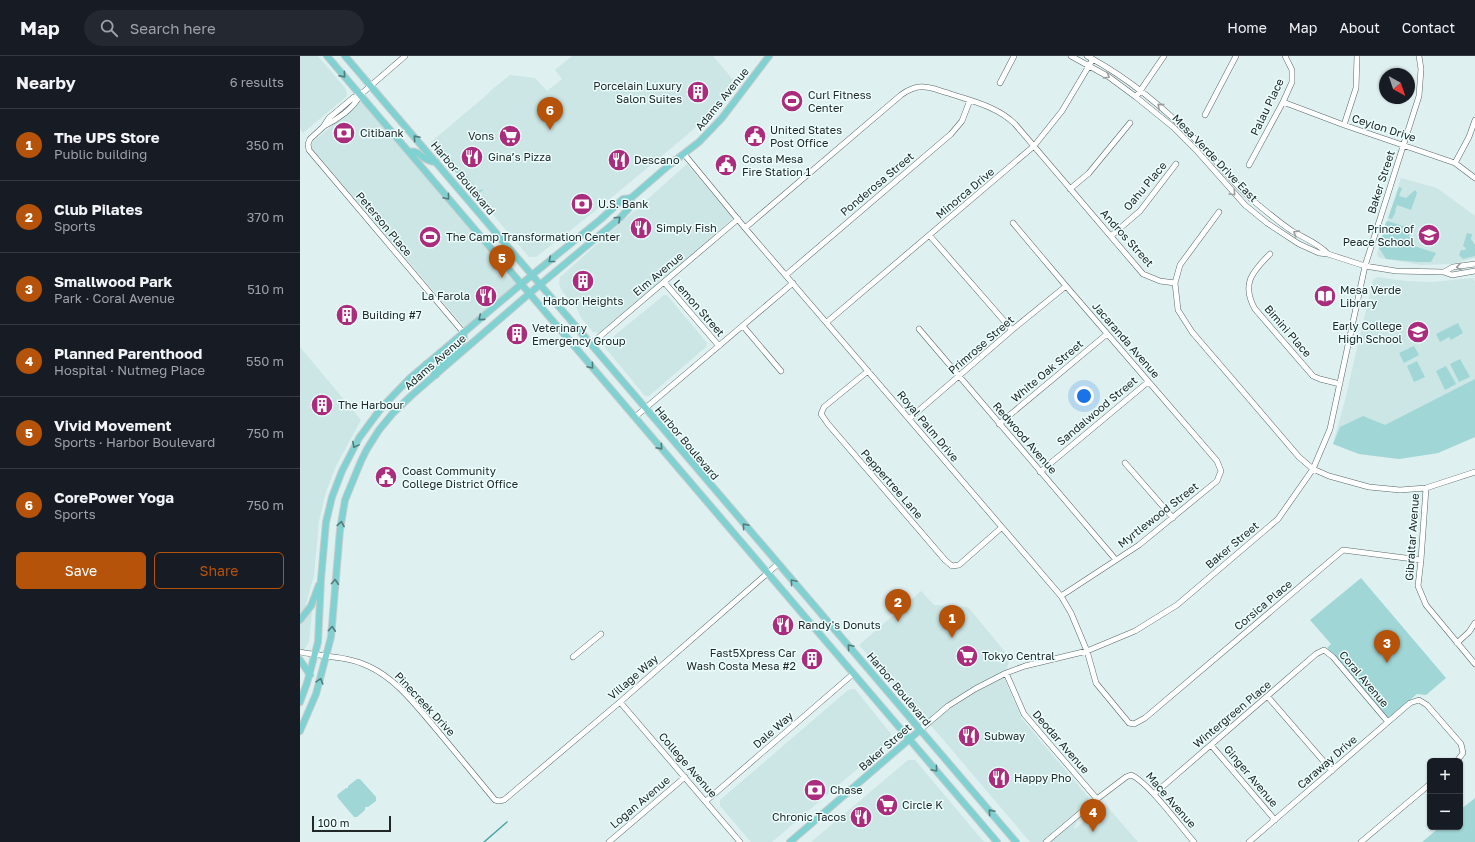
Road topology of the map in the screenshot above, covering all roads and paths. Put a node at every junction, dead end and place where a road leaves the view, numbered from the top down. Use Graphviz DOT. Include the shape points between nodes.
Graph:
graph roads {
  1 [pos="327,56"];
  2 [pos="345,56"];
  3 [pos="405,56"];
  4 [pos="769,56"];
  5 [pos="1014,56"];
  6 [pos="1071,56"];
  7 [pos="1087,56"];
  8 [pos="1164,56"];
  9 [pos="1236,56"];
  10 [pos="1285,56"];
  11 [pos="1357,56"];
  12 [pos="1419,56"];
  13 [pos="1093,59"];
  14 [pos="1089,66"];
  15 [pos="1000,83"];
  16 [pos="370,86"];
  17 [pos="1141,90"];
  18 [pos="360,95"];
  19 [pos="1136,97"];
  20 [pos="970,100"];
  21 [pos="1283,102"];
  22 [pos="1205,115"];
  23 [pos="1475,120"];
  24 [pos="1130,123"];
  25 [pos="1344,125"];
  26 [pos="1404,145"];
  27 [pos="1034,146"];
  28 [pos="409,152"];
  29 [pos="684,154"];
  30 [pos="436,162"];
  31 [pos="1455,163"];
  32 [pos="1176,164"];
  33 [pos="1249,165"];
  34 [pos="1475,178"];
  35 [pos="1070,189"];
  36 [pos="631,198"];
  37 [pos="1219,212"];
  38 [pos="738,219"];
  39 [pos="1013,224"];
  40 [pos="745,228"];
  41 [pos="930,236"];
  42 [pos="1111,236"];
  43 [pos="1270,254"];
  44 [pos="1328,254"];
  45 [pos="1475,264"];
  46 [pos="1365,266"];
  47 [pos="1444,272"];
  48 [pos="1475,272"];
  49 [pos="532,274"];
  50 [pos="786,275"];
  51 [pos="664,282"];
  52 [pos="521,283"];
  53 [pos="793,283"];
  54 [pos="1175,283"];
  55 [pos="540,284"];
  56 [pos="1066,286"];
  57 [pos="530,293"];
  58 [pos="827,322"];
  59 [pos="743,326"];
  60 [pos="919,329"];
  61 [pos="1012,330"];
  62 [pos="463,332"];
  63 [pos="1107,334"];
  64 [pos="591,344"];
  65 [pos="719,346"];
  66 [pos="426,364"];
  67 [pos="781,371"];
  68 [pos="868,371"];
  69 [pos="436,375"];
  70 [pos="959,377"];
  71 [pos="1148,382"];
  72 [pos="1340,384"];
  73 [pos="646,409"];
  74 [pos="635,417"];
  75 [pos="909,419"];
  76 [pos="370,424"];
  77 [pos="999,424"];
  78 [pos="379,430"];
  79 [pos="1125,463"];
  80 [pos="1314,469"];
  81 [pos="1221,471"];
  82 [pos="1040,472"];
  83 [pos="1475,472"];
  84 [pos="1426,488"];
  85 [pos="1173,518"];
  86 [pos="1001,528"];
  87 [pos="1116,560"];
  88 [pos="1421,560"];
  89 [pos="778,564"];
  90 [pos="767,573"];
  91 [pos="321,579"];
  92 [pos="1061,596"];
  93 [pos="300,620"];
  94 [pos="1475,623"];
  95 [pos="602,634"];
  96 [pos="1457,643"];
  97 [pos="1324,650"];
  98 [pos="1087,651"];
  99 [pos="300,652"];
  100 [pos="315,654"];
  101 [pos="327,655"];
  102 [pos="573,657"];
  103 [pos="300,660"];
  104 [pos="1475,664"];
  105 [pos="1006,673"];
  106 [pos="310,674"];
  107 [pos="853,674"];
  108 [pos="1268,697"];
  109 [pos="300,702"];
  110 [pos="620,702"];
  111 [pos="1388,722"];
  112 [pos="1134,724"];
  113 [pos="920,730"];
  114 [pos="300,731"];
  115 [pos="910,739"];
  116 [pos="1211,745"];
  117 [pos="1459,758"];
  118 [pos="1332,771"];
  119 [pos="685,777"];
  120 [pos="1427,787"];
  121 [pos="1154,794"];
  122 [pos="1097,798"];
  123 [pos="499,801"];
  124 [pos="706,801"];
  125 [pos="1275,820"];
  126 [pos="609,842"];
  127 [pos="740,842"];
  128 [pos="790,842"];
  129 [pos="997,842"];
  130 [pos="1016,842"];
  131 [pos="1046,842"];
  132 [pos="1194,842"];
  133 [pos="1249,842"];
  134 [pos="1362,842"];
  1 -- 18 [label="main road, Harbor Boulevard, one-way"];
  2 -- 16 [label="main road, Harbor Boulevard"];
  3 -- 16 [label="street"];
  4 -- 29 [label="main road, Adams Avenue" via="722,118"];
  5 -- 15 [label="street"];
  6 -- 14 [label="street, Mesa Verde Drive East"];
  7 -- 13 [label="street, Mesa Verde Drive East"];
  8 -- 17 [label="street"];
  9 -- 22 [label="street"];
  10 -- 21 [label="street, Palau Place" via="1292,70 1292,82"];
  11 -- 25 [label="street" via="1356,88"];
  12 -- 26 [label="street, Baker Street" via="1419,96"];
  13 -- 14 [label="street, Minorca Drive"];
  13 -- 17 [label="street, Mesa Verde Drive East"];
  14 -- 19 [label="street, Mesa Verde Drive East, one-way"];
  14 -- 27 [label="street, Minorca Drive" via="1062,111"];
  16 -- 18 [label="street"];
  30 -- 16 [label="main road, Harbor Boulevard, one-way"];
  17 -- 19 [label="street"];
  44 -- 17 [label="street, Mesa Verde Drive East, one-way" via="1322,247 1287,227 1255,202 1236,185 1180,123"];
  18 -- 28 [label="main road, Harbor Boulevard"];
  18 -- 62 [label="street, Peterson Place" via="357,101 310,139 309,150"];
  19 -- 44 [label="street, Mesa Verde Drive East, one-way" via="1173,127 1231,191 1267,223 1299,244"];
  20 -- 27 [label="street, Andros Street" via="996,110 1006,117"];
  20 -- 40 [label="street, Andros Street" via="924,87 912,88"];
  20 -- 50 [label="street, Ponderosa Street" via="962,121 951,134"];
  21 -- 25 [label="street, Ceylon Drive"];
  21 -- 33 [label="street, Palau Place"];
  23 -- 31 [label="street"];
  24 -- 35 [label="street" via="1089,173"];
  25 -- 26 [label="street, Ceylon Drive"];
  26 -- 31 [label="street, Ceylon Drive"];
  26 -- 46 [label="street, Baker Street"];
  27 -- 35 [label="street, Andros Street"];
  27 -- 41 [label="street, Minorca Drive"];
  28 -- 30 [label="main road" via="418,153 428,161"];
  28 -- 52 [label="main road, Harbor Boulevard, one-way"];
  29 -- 36 [label="main road, Adams Avenue"];
  29 -- 38 [label="street, Royal Palm Drive"];
  30 -- 49 [label="main road, Harbor Boulevard"];
  31 -- 34 [label="street, Ceylon Drive"];
  32 -- 42 [label="street, Oahu Place" via="1140,211"];
  35 -- 42 [label="street, Andros Street"];
  36 -- 49 [label="main road, Adams Avenue, one-way" via="622,199"];
  55 -- 36 [label="main road, Adams Avenue, one-way" via="620,218 630,207"];
  37 -- 54 [label="street" via="1180,265"];
  38 -- 40 [label="street, Royal Palm Drive"];
  38 -- 51 [label="street, Elm Avenue"];
  39 -- 56 [label="street, Jacaranda Avenue"];
  40 -- 50 [label="street, Royal Palm Drive"];
  41 -- 58 [label="street, Minorca Drive"];
  41 -- 61 [label="street"];
  42 -- 54 [label="street, Andros Street" via="1144,274 1160,281"];
  43 -- 72 [label="street, Bimini Place" via="1256,268 1248,287 1255,309 1313,376"];
  44 -- 46 [label="street, Mesa Verde Drive East"];
  45 -- 47 [label="street, Mesa Verde Drive East, one-way" via="1453,267"];
  46 -- 47 [label="street, Mesa Verde Drive East" via="1396,271"];
  46 -- 72 [label="street, Baker Street"];
  47 -- 48 [label="street, Mesa Verde Drive East" via="1452,275"];
  49 -- 52 [label="main road, Adams Avenue"];
  49 -- 55 [label="main road, Harbor Boulevard"];
  50 -- 53 [label="street, Royal Palm Drive"];
  51 -- 64 [label="street, Elm Avenue"];
  51 -- 65 [label="street, Lemon Street"];
  52 -- 57 [label="main road, Harbor Boulevard"];
  52 -- 62 [label="main road, Adams Avenue, one-way"];
  53 -- 58 [label="street, Royal Palm Drive"];
  53 -- 59 [label="street"];
  54 -- 80 [label="street" via="1178,310 1192,332 1299,457"];
  55 -- 57 [label="main road, Adams Avenue"];
  55 -- 64 [label="main road, Harbor Boulevard"];
  56 -- 61 [label="street, Primrose Street"];
  56 -- 63 [label="street, Jacaranda Avenue"];
  57 -- 69 [label="main road, Adams Avenue"];
  57 -- 74 [label="main road, Harbor Boulevard, one-way"];
  58 -- 68 [label="street, Royal Palm Drive"];
  59 -- 65 [label="street"];
  59 -- 67 [label="street"];
  60 -- 70 [label="street, Redwood Avenue"];
  61 -- 70 [label="street, Primrose Street"];
  62 -- 66 [label="main road, Adams Avenue"];
  62 -- 69 [label="main road" via="464,341 441,363"];
  63 -- 71 [label="street, Jacaranda Avenue"];
  63 -- 77 [label="street, White Oak Street"];
  64 -- 73 [label="main road, Harbor Boulevard"];
  65 -- 73 [label="street"];
  66 -- 69 [label="main road"];
  66 -- 76 [label="main road, Adams Avenue" via="391,396"];
  68 -- 75 [label="street, Royal Palm Drive"];
  68 -- 86 [label="street, Peppertree Lane" via="824,407 821,414 828,424 952,566 959,565"];
  69 -- 78 [label="main road, Adams Avenue" via="393,413"];
  70 -- 75 [label="street, Primrose Street"];
  70 -- 77 [label="street, Redwood Avenue"];
  71 -- 81 [label="street, Jacaranda Avenue" via="1217,461"];
  71 -- 82 [label="street, Sandalwood Street"];
  72 -- 80 [label="street, Baker Street" via="1330,429"];
  73 -- 74 [label="street"];
  89 -- 73 [label="main road, Harbor Boulevard, one-way"];
  74 -- 90 [label="main road, Harbor Boulevard, one-way"];
  75 -- 86 [label="street, Royal Palm Drive"];
  76 -- 78 [label="main road"];
  76 -- 91 [label="main road, Adams Avenue, one-way" via="345,464 332,497 326,522"];
  77 -- 82 [label="street, Redwood Avenue"];
  101 -- 78 [label="main road, Adams Avenue, one-way" via="345,500 361,460"];
  79 -- 85 [label="street"];
  80 -- 84 [label="street" via="1369,487 1400,490"];
  80 -- 98 [label="street, Baker Street" via="1278,519 1177,605 1135,631"];
  81 -- 85 [label="street, Myrtlewood Street" via="1217,481"];
  82 -- 87 [label="street, Redwood Avenue"];
  83 -- 84 [label="street"];
  84 -- 88 [label="street, Gibraltar Avenue"];
  85 -- 87 [label="street, Myrtlewood Street" via="1140,545"];
  86 -- 92 [label="street, Royal Palm Drive"];
  87 -- 92 [label="street, Myrtlewood Street"];
  88 -- 96 [label="street, Gibraltar Avenue" via="1418,586 1426,606"];
  88 -- 112 [label="street, Corsica Place" via="1343,550 1145,718"];
  89 -- 90 [label="street, Village Way"];
  113 -- 89 [label="main road, Harbor Boulevard, one-way"];
  90 -- 107 [label="main road, Harbor Boulevard"];
  90 -- 110 [label="street, Village Way"];
  91 -- 93 [label="main road" via="310,606"];
  91 -- 100 [label="main road, Adams Avenue" via="319,636"];
  92 -- 98 [label="street, Royal Palm Drive"];
  94 -- 96 [label="street"];
  95 -- 102 [label="street"];
  96 -- 104 [label="street, Gibraltar Avenue"];
  97 -- 108 [label="street, Wintergreen Place" via="1316,654"];
  97 -- 111 [label="street, Coral Avenue" via="1333,656"];
  98 -- 105 [label="street, Baker Street"];
  98 -- 112 [label="street, Royal Palm Drive" via="1096,683 1124,719"];
  99 -- 100 [label="street, Pinecreek Drive"];
  100 -- 101 [label="street, Pinecreek Drive"];
  100 -- 106 [label="main road, Adams Avenue"];
  114 -- 101 [label="main road, Adams Avenue, one-way" via="316,694"];
  101 -- 123 [label="street, Pinecreek Drive" via="368,666 400,688 495,800"];
  103 -- 106 [label="main road"];
  105 -- 113 [label="street, Baker Street" via="975,688 948,706"];
  105 -- 122 [label="street, Deodar Avenue" via="1024,714"];
  106 -- 109 [label="main road, Adams Avenue"];
  107 -- 115 [label="main road, Harbor Boulevard"];
  107 -- 124 [label="street, Dale Way"];
  108 -- 116 [label="street, Wintergreen Place"];
  108 -- 118 [label="street"];
  110 -- 119 [label="street, College Avenue"];
  110 -- 123 [label="street, Village Way" via="504,800"];
  111 -- 117 [label="street, Caraway Drive" via="1410,703 1419,700 1427,705 1461,744 1463,753"];
  111 -- 118 [label="street, Caraway Drive"];
  113 -- 115 [label="main road, Baker Street"];
  130 -- 113 [label="main road, Harbor Boulevard, one-way"];
  115 -- 128 [label="main road, Baker Street"];
  115 -- 129 [label="main road, Harbor Boulevard, one-way"];
  116 -- 121 [label="street, Wintergreen Place"];
  116 -- 125 [label="street, Ginger Avenue"];
  118 -- 125 [label="street, Caraway Drive"];
  119 -- 124 [label="street, College Avenue"];
  119 -- 126 [label="street, Logan Avenue"];
  120 -- 134 [label="street"];
  121 -- 122 [label="street, Mace Avenue" via="1138,777 1131,775"];
  121 -- 132 [label="street, Mace Avenue"];
  122 -- 131 [label="street"];
  124 -- 127 [label="street, College Avenue"];
  125 -- 133 [label="street, Caraway Drive"];
}
